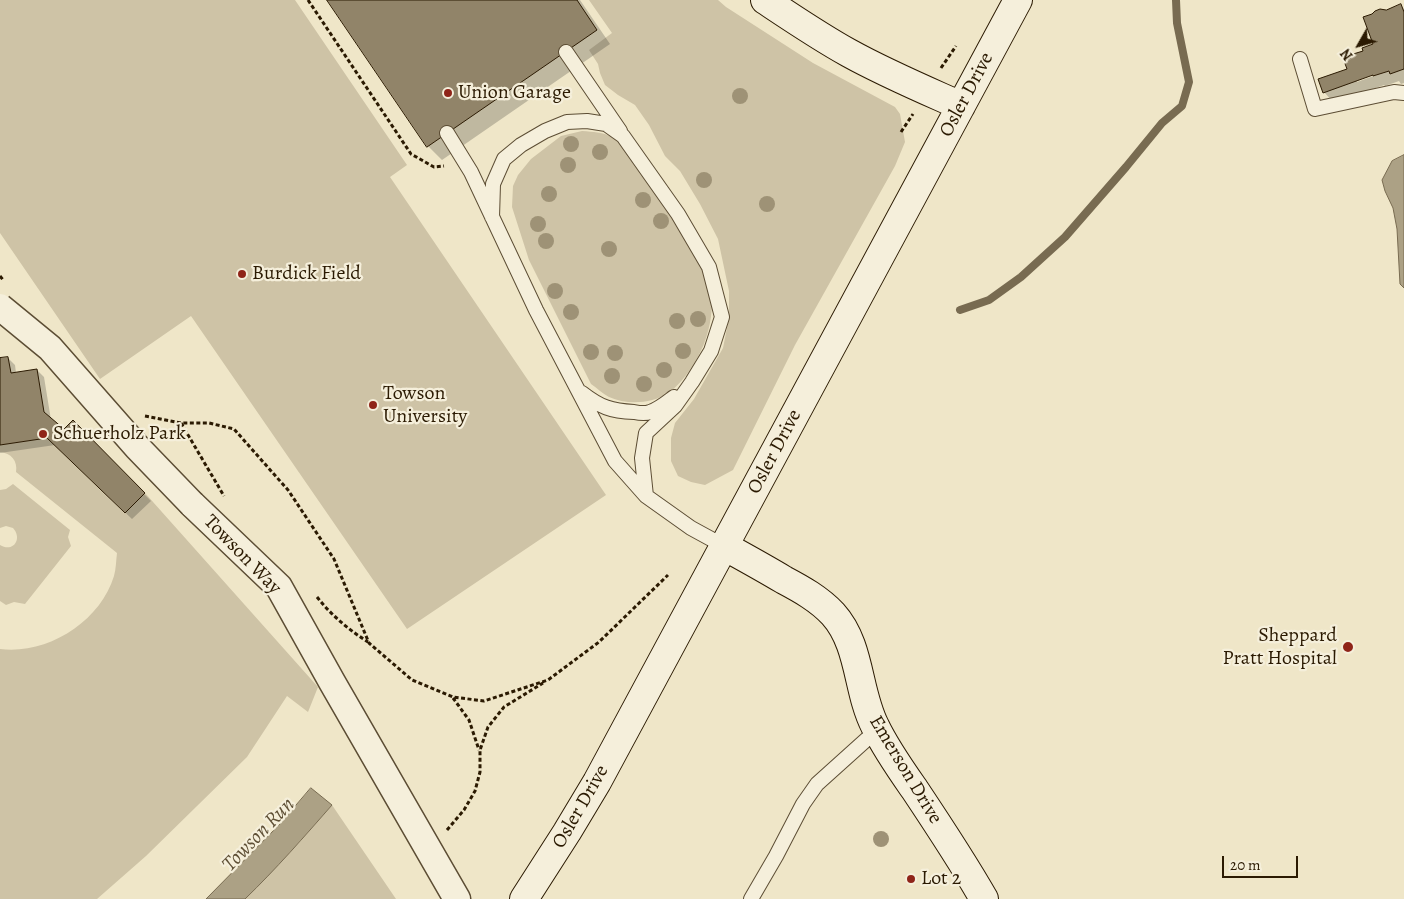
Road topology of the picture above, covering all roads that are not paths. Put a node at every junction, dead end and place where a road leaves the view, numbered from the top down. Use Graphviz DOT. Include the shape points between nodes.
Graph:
graph roads {
  1 [pos="764,0"];
  2 [pos="1018,0"];
  3 [pos="566,52"];
  4 [pos="1300,59"];
  5 [pos="1404,93"];
  6 [pos="961,106"];
  7 [pos="447,133"];
  8 [pos="623,136"];
  9 [pos="492,217"];
  10 [pos="0,307"];
  11 [pos="692,382"];
  12 [pos="578,390"];
  13 [pos="646,496"];
  14 [pos="724,546"];
  15 [pos="876,730"];
  16 [pos="452,889"];
  17 [pos="524,899"];
  18 [pos="751,899"];
  19 [pos="984,899"];
  1 -- 6 [label="street" via="849,53"];
  2 -- 6 [label="street, Osler Drive"];
  3 -- 8 [label="lane"];
  4 -- 5 [label="lane" via="1314,109 1394,92"];
  6 -- 14 [label="street, Osler Drive"];
  7 -- 9 [label="lane"];
  8 -- 9 [label="lane" via="606,124 567,122 521,145 504,159 493,184"];
  8 -- 11 [label="lane" via="678,214 709,267 722,317 711,351"];
  9 -- 12 [label="lane"];
  10 -- 16 [label="street, Towson Way, bridge" via="50,348 153,465 279,587"];
  11 -- 12 [label="lane" via="664,405 648,413 611,410 596,404"];
  11 -- 13 [label="lane" via="675,406 646,432 642,458"];
  12 -- 13 [label="lane" via="615,461"];
  13 -- 14 [label="lane" via="691,528"];
  14 -- 15 [label="street, Emerson Drive" via="807,593 833,614 855,655 865,701"];
  14 -- 17 [label="street, Osler Drive" via="597,782"];
  15 -- 18 [label="lane" via="816,784"];
  15 -- 19 [label="street, Emerson Drive"];
}
